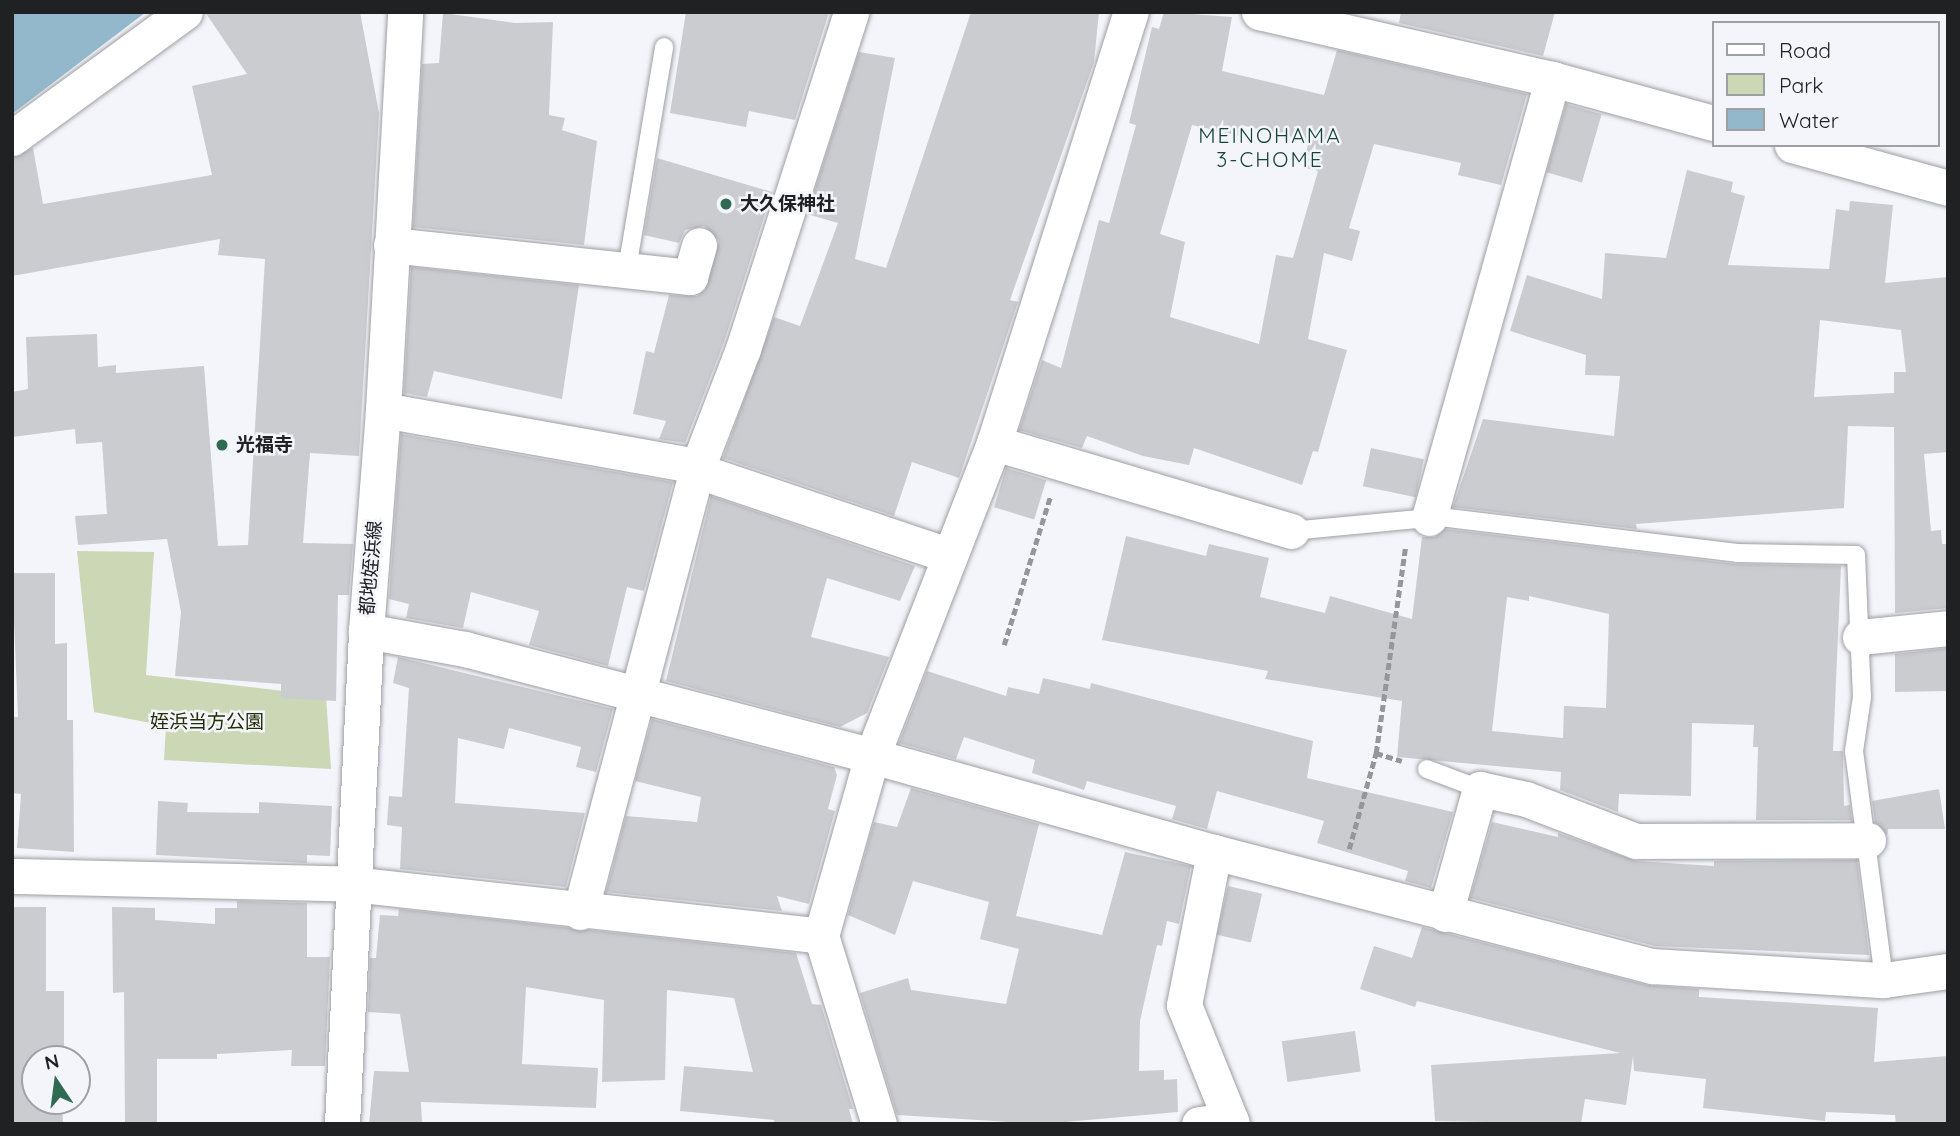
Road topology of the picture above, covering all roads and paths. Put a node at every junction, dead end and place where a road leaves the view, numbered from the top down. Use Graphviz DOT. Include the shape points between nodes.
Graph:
graph roads {
  1 [pos="185,12"];
  2 [pos="405,12"];
  3 [pos="851,12"];
  4 [pos="1131,12"];
  5 [pos="1259,12"];
  6 [pos="664,47"];
  7 [pos="1552,79"];
  8 [pos="1712,123"];
  9 [pos="12,138"];
  10 [pos="1799,147"];
  11 [pos="1948,188"];
  12 [pos="699,244"];
  13 [pos="391,245"];
  14 [pos="627,269"];
  15 [pos="383,410"];
  16 [pos="994,443"];
  17 [pos="1062,463"];
  18 [pos="698,466"];
  19 [pos="1419,519"];
  20 [pos="1290,531"];
  21 [pos="950,556"];
  22 [pos="1948,628"];
  23 [pos="366,632"];
  24 [pos="1860,637"];
  25 [pos="1004,645"];
  26 [pos="635,693"];
  27 [pos="872,756"];
  28 [pos="1427,769"];
  29 [pos="1480,789"];
  30 [pos="1868,840"];
  31 [pos="1214,852"];
  32 [pos="12,876"];
  33 [pos="352,884"];
  34 [pos="1339,886"];
  35 [pos="580,912"];
  36 [pos="1445,915"];
  37 [pos="821,936"];
  38 [pos="1948,971"];
  39 [pos="1884,980"];
  40 [pos="1221,1122"];
  41 [pos="342,1124"];
  42 [pos="879,1124"];
  1 -- 9 [label="street"];
  2 -- 13 [label="street, 都地姪浜線"];
  3 -- 18 [label="street" via="743,349"];
  4 -- 16 [label="street"];
  5 -- 7 [label="street"];
  6 -- 14 [label="lane"];
  7 -- 8 [label="street"];
  7 -- 19 [label="street"];
  10 -- 11 [label="street"];
  12 -- 14 [label="street" via="690,277"];
  13 -- 14 [label="street"];
  13 -- 15 [label="street, 都地姪浜線"];
  15 -- 18 [label="street"];
  15 -- 23 [label="street, 都地姪浜線"];
  16 -- 17 [label="street"];
  16 -- 21 [label="street"];
  17 -- 20 [label="street"];
  17 -- 25 [label="path"];
  18 -- 21 [label="street" via="710,475"];
  18 -- 26 [label="street"];
  19 -- 20 [label="lane"];
  19 -- 24 [label="lane" via="1737,553 1856,555"];
  19 -- 34 [label="path" via="1376,753"];
  21 -- 27 [label="street"];
  22 -- 24 [label="street"];
  23 -- 26 [label="street" via="465,649"];
  23 -- 33 [label="street, 都地姪浜線"];
  24 -- 30 [label="lane" via="1862,697 1854,751"];
  26 -- 27 [label="street"];
  26 -- 35 [label="street"];
  27 -- 31 [label="street"];
  27 -- 37 [label="street"];
  28 -- 29 [label="lane"];
  29 -- 30 [label="street" via="1526,799 1636,841"];
  29 -- 36 [label="street"];
  30 -- 39 [label="lane"];
  31 -- 34 [label="street"];
  31 -- 40 [label="street" via="1184,1005"];
  32 -- 33 [label="street"];
  33 -- 35 [label="street"];
  33 -- 41 [label="street, 都地姪浜線"];
  34 -- 36 [label="street"];
  35 -- 37 [label="street"];
  36 -- 39 [label="street" via="1652,966"];
  37 -- 42 [label="street"];
  38 -- 39 [label="street"];
}
